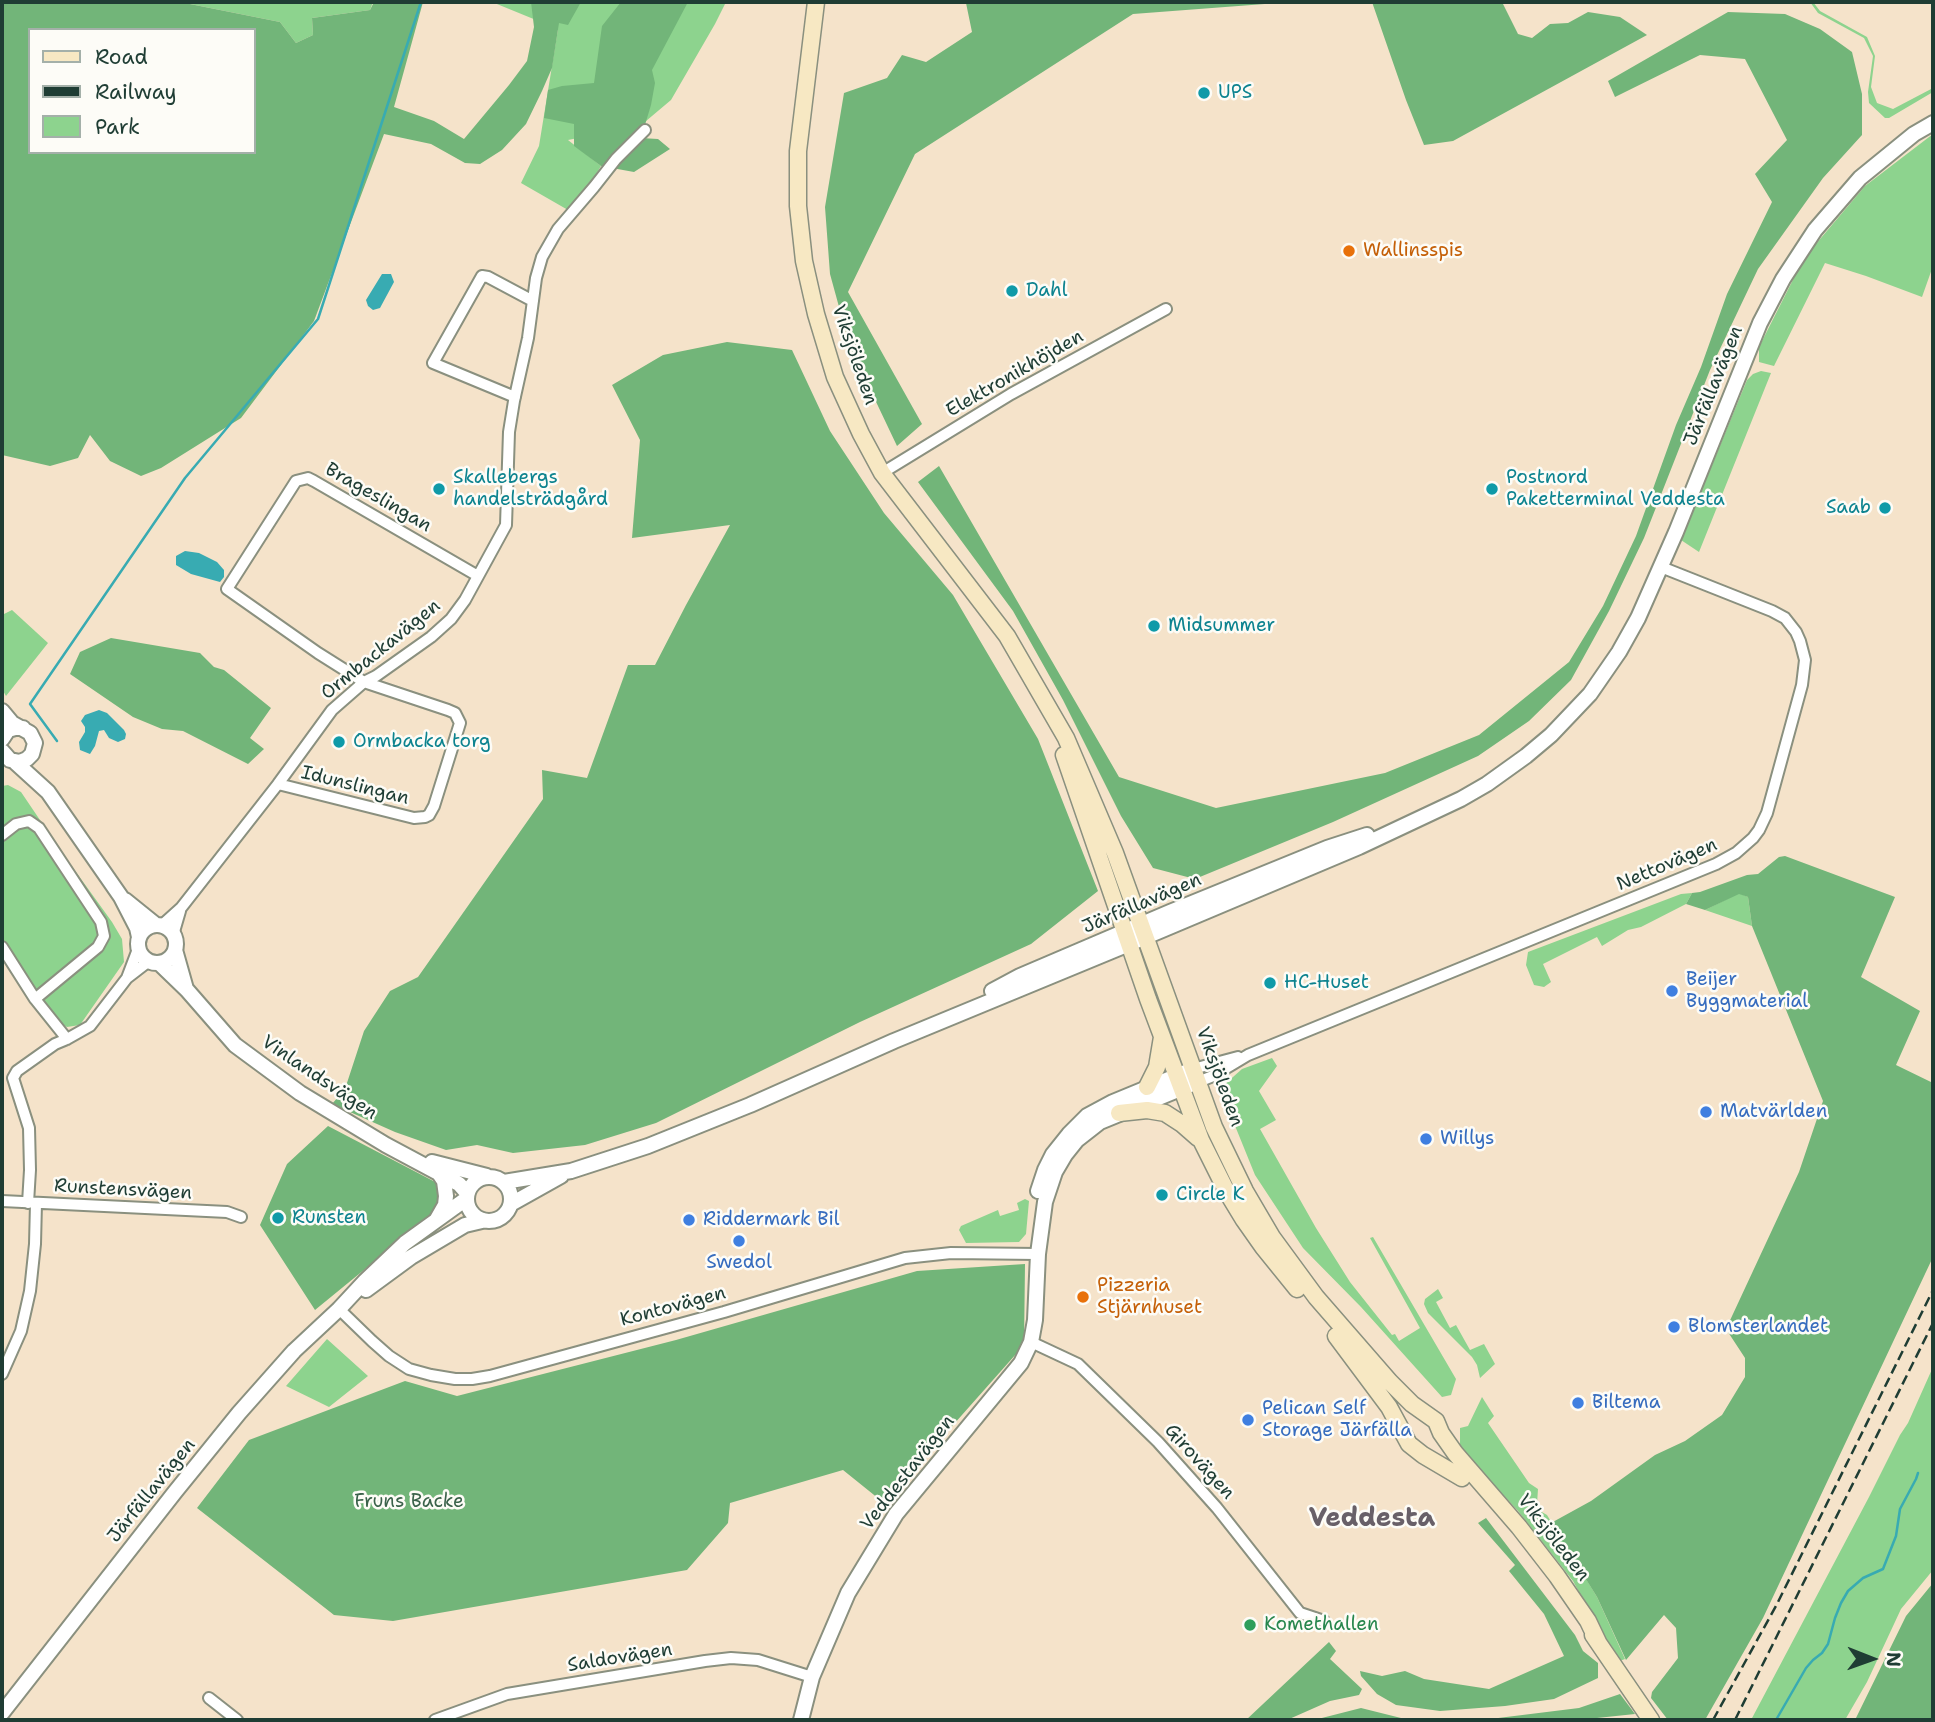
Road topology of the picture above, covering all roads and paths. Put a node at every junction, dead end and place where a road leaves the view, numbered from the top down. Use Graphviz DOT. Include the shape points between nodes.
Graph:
graph roads {
  1 [pos="816,2"];
  2 [pos="1933,123"];
  3 [pos="645,130"];
  4 [pos="533,301"];
  5 [pos="1166,309"];
  6 [pos="514,397"];
  7 [pos="882,474"];
  8 [pos="1661,567"];
  9 [pos="478,576"];
  10 [pos="364,682"];
  11 [pos="1048,707"];
  12 [pos="2,711"];
  13 [pos="23,729"];
  14 [pos="2,736"];
  15 [pos="32,754"];
  16 [pos="7,759"];
  17 [pos="278,784"];
  18 [pos="48,792"];
  19 [pos="2,835"];
  20 [pos="121,897"];
  21 [pos="181,908"];
  22 [pos="159,925"];
  23 [pos="1144,931"];
  24 [pos="173,935"];
  25 [pos="1127,938"];
  26 [pos="138,943"];
  27 [pos="2,947"];
  28 [pos="174,950"];
  29 [pos="154,962"];
  30 [pos="127,978"];
  31 [pos="187,990"];
  32 [pos="35,999"];
  33 [pos="1162,1034"];
  34 [pos="67,1039"];
  35 [pos="1195,1075"];
  36 [pos="1179,1082"];
  37 [pos="1147,1087"];
  38 [pos="1119,1113"];
  39 [pos="1200,1140"];
  40 [pos="410,1156"];
  41 [pos="571,1171"];
  42 [pos="438,1172"];
  43 [pos="488,1177"];
  44 [pos="503,1182"];
  45 [pos="467,1196"];
  46 [pos="2,1201"];
  47 [pos="32,1203"];
  48 [pos="511,1204"];
  49 [pos="241,1217"];
  50 [pos="482,1221"];
  51 [pos="432,1224"];
  52 [pos="1038,1254"];
  53 [pos="340,1309"];
  54 [pos="1031,1342"];
  55 [pos="1347,1349"];
  56 [pos="2,1374"];
  57 [pos="1426,1415"];
  58 [pos="1411,1430"];
  59 [pos="1441,1433"];
  60 [pos="1424,1445"];
  61 [pos="1462,1478"];
  62 [pos="1324,1621"];
  63 [pos="1598,1642"];
  64 [pos="813,1677"];
  65 [pos="209,1698"];
  66 [pos="3,1707"];
  67 [pos="237,1720"];
  68 [pos="435,1720"];
  69 [pos="801,1720"];
  70 [pos="1651,1720"];
  1 -- 7 [label="main road, Viksjöleden" via="798,151 804,261 835,377"];
  2 -- 8 [label="street, Järfällavägen" via="1860,178 1815,230 1783,279 1760,323"];
  3 -- 4 [label="street, Ormbackavägen" via="558,229 542,257"];
  4 -- 6 [label="street, Ormbackavägen"];
  4 -- 6 [label="street" via="482,276 433,363"];
  5 -- 7 [label="street, Elektronikhöjden" via="1011,394"];
  6 -- 9 [label="street, Ormbackavägen" via="506,525"];
  7 -- 11 [label="main road, Viksjöleden" via="1007,636"];
  8 -- 23 [label="street, Järfällavägen" via="1619,652 1590,694 1526,756 1487,784 1359,847"];
  8 -- 35 [label="street, Nettovägen" via="1772,611 1785,618 1800,641 1805,660 1802,685 1767,813 1753,838 1716,864 1248,1055 1213,1076"];
  9 -- 10 [label="street, Ormbackavägen" via="451,619"];
  9 -- 10 [label="street, Brageslingan" via="314,481 296,481 227,589"];
  10 -- 17 [label="street, Ormbackavägen" via="332,710"];
  10 -- 17 [label="street, Idunslingan" via="448,710 458,718 460,729 429,815 414,818"];
  11 -- 23 [label="main road, Viksjöleden" via="1078,763"];
  11 -- 25 [label="main road, Viksjöleden"];
  12 -- 13 [label="street"];
  13 -- 14 [label="street" via="8,730"];
  13 -- 15 [label="street" via="33,737"];
  15 -- 16 [label="street" via="27,759"];
  15 -- 18 [label="street"];
  16 -- 18 [label="street"];
  17 -- 21 [label="street, Ormbackavägen"];
  18 -- 20 [label="street"];
  19 -- 32 [label="street" via="29,821 39,828 101,922 104,936 98,947"];
  20 -- 22 [label="street"];
  20 -- 26 [label="street" via="137,928"];
  21 -- 22 [label="street, Ormbackavägen"];
  21 -- 24 [label="street, Ormbackavägen"];
  22 -- 24 [label="street"];
  22 -- 26 [label="street" via="146,928"];
  23 -- 25 [label="street, Järfällavägen"];
  23 -- 35 [label="main road, Viksjöleden"];
  24 -- 28 [label="street"];
  25 -- 33 [label="main road, Viksjöleden"];
  25 -- 41 [label="street, Järfällavägen" via="1020,976 894,1041 750,1105"];
  26 -- 29 [label="street" via="140,954"];
  26 -- 30 [label="street"];
  27 -- 32 [label="street" via="8,968"];
  28 -- 29 [label="street" via="169,959"];
  28 -- 31 [label="street, Vinlandsvägen"];
  29 -- 30 [label="street"];
  29 -- 31 [label="street, Vinlandsvägen"];
  30 -- 34 [label="street" via="90,1026"];
  31 -- 40 [label="street, Vinlandsvägen" via="236,1045 327,1110"];
  32 -- 34 [label="street"];
  33 -- 36 [label="main road, Viksjöleden"];
  33 -- 37 [label="main road" via="1157,1067"];
  34 -- 47 [label="street" via="16,1071 13,1078 29,1128"];
  35 -- 36 [label="street, Veddestavägen"];
  35 -- 57 [label="main road, Viksjöleden" via="1230,1161 1272,1237 1316,1297 1390,1382"];
  36 -- 37 [label="street, Veddestavägen"];
  36 -- 38 [label="street, Veddestavägen"];
  36 -- 39 [label="main road, Viksjöleden"];
  37 -- 52 [label="street, Veddestavägen" via="1087,1116 1053,1154 1036,1200"];
  38 -- 39 [label="main road" via="1165,1113"];
  38 -- 52 [label="street, Veddestavägen" via="1077,1140 1055,1172 1045,1198"];
  39 -- 55 [label="main road, Viksjöleden" via="1262,1247"];
  40 -- 42 [label="street, Vinlandsvägen"];
  40 -- 43 [label="street, Vinlandsvägen"];
  41 -- 44 [label="street, Järfällavägen"];
  41 -- 48 [label="street, Järfällavägen"];
  42 -- 45 [label="street, Vinlandsvägen" via="459,1184"];
  42 -- 51 [label="street" via="446,1189 445,1205"];
  43 -- 44 [label="street"];
  43 -- 45 [label="street" via="477,1180"];
  44 -- 48 [label="street"];
  45 -- 50 [label="street" via="469,1210"];
  45 -- 51 [label="street, Järfällavägen"];
  46 -- 47 [label="street, Runstensvägen"];
  47 -- 49 [label="street, Runstensvägen" via="227,1212"];
  47 -- 56 [label="street" via="35,1244 30,1291 21,1331"];
  48 -- 50 [label="street" via="500,1219"];
  50 -- 53 [label="street, Järfällavägen" via="465,1225 411,1257"];
  51 -- 53 [label="street, Järfällavägen" via="405,1243"];
  52 -- 53 [label="street, Kontovägen" via="951,1253 905,1258 472,1379 409,1368 389,1356"];
  52 -- 54 [label="street, Veddestavägen"];
  53 -- 66 [label="street, Järfällavägen" via="294,1351 239,1413"];
  54 -- 62 [label="street, Girovägen" via="1078,1364 1217,1508 1300,1613"];
  54 -- 64 [label="street, Veddestavägen" via="1021,1363 896,1514 848,1593"];
  55 -- 58 [label="main road, Viksjöleden" via="1390,1393"];
  55 -- 61 [label="main road, Viksjöleden" via="1409,1444"];
  57 -- 58 [label="main road" via="1415,1418"];
  57 -- 59 [label="main road" via="1436,1421"];
  58 -- 60 [label="main road"];
  59 -- 60 [label="main road" via="1434,1443"];
  59 -- 63 [label="main road, Viksjöleden" via="1557,1576"];
  60 -- 61 [label="main road, Viksjöleden" via="1448,1461"];
  61 -- 63 [label="main road, Viksjöleden"];
  63 -- 70 [label="main road, Viksjöleden"];
  64 -- 68 [label="street, Saldovägen" via="758,1660 731,1658 507,1694"];
  64 -- 69 [label="street, Veddestavägen"];
  65 -- 67 [label="street"];
}
